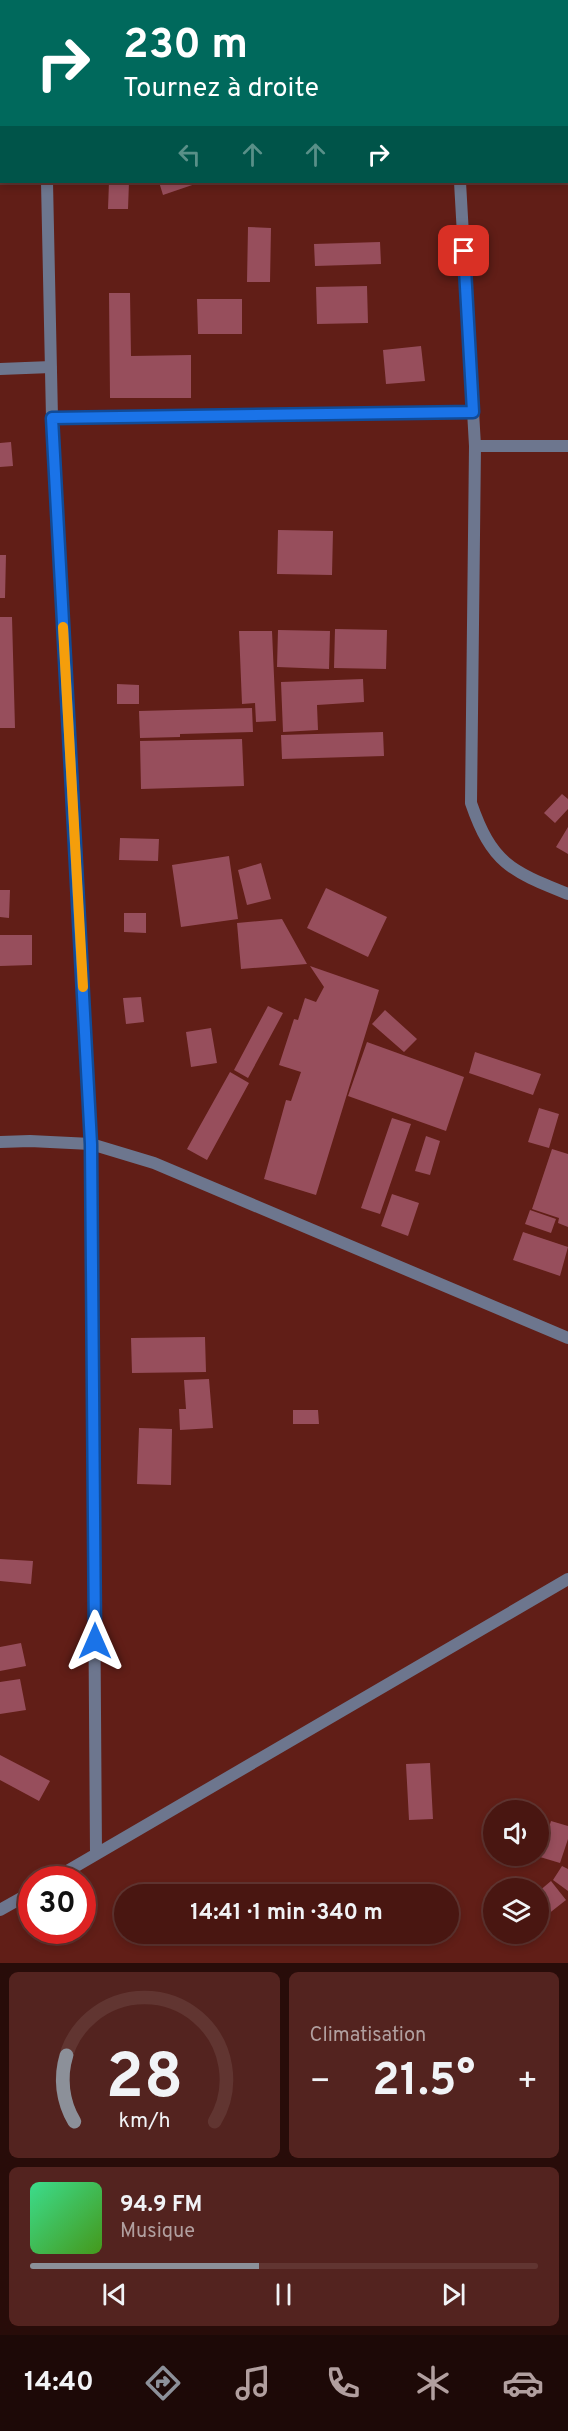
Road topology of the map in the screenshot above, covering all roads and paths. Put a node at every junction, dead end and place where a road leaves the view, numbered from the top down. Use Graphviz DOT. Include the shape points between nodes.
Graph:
graph roads {
  1 [pos="47,183"];
  2 [pos="460,183"];
  3 [pos="51,367"];
  4 [pos="0,369"];
  5 [pos="473,412"];
  6 [pos="52,418"];
  7 [pos="568,446"];
  8 [pos="475,447"];
  9 [pos="568,894"];
  10 [pos="0,1142"];
  11 [pos="91,1144"];
  12 [pos="568,1338"];
  13 [pos="568,1579"];
  14 [pos="96,1854"];
  15 [pos="76,1866"];
  16 [pos="18,1900"];
  17 [pos="0,1910"];
  1 -- 3 [label="street"];
  2 -- 5 [label="street"];
  3 -- 4 [label="street"];
  3 -- 6 [label="street"];
  5 -- 6 [label="street"];
  5 -- 8 [label="street"];
  6 -- 11 [label="street"];
  7 -- 8 [label="street"];
  8 -- 9 [label="street" via="471,804 489,846 502,860 521,875"];
  10 -- 11 [label="street"];
  11 -- 12 [label="street" via="154,1163"];
  11 -- 14 [label="street"];
  13 -- 14 [label="street"];
  14 -- 15 [label="street"];
  16 -- 17 [label="street"];
}
